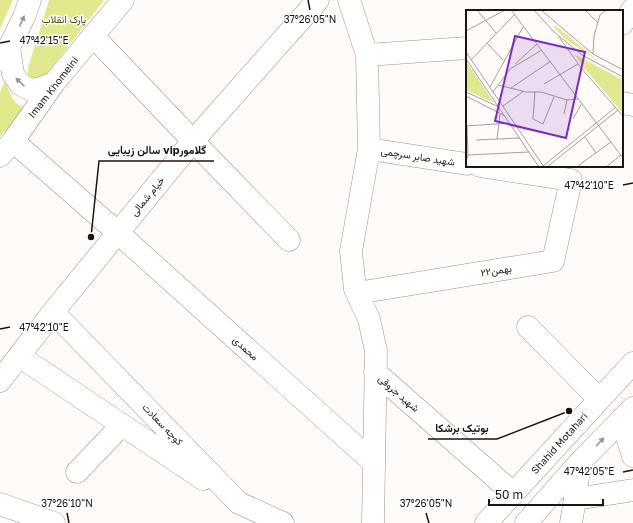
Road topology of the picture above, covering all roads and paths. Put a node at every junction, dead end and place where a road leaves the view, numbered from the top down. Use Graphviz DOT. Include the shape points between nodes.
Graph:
graph roads {
  1 [pos="30,0"];
  2 [pos="123,0"];
  3 [pos="318,0"];
  4 [pos="349,0"];
  5 [pos="633,9"];
  6 [pos="623,23"];
  7 [pos="93,36"];
  8 [pos="466,48"];
  9 [pos="367,54"];
  10 [pos="5,57"];
  11 [pos="54,83"];
  12 [pos="623,103"];
  13 [pos="633,105"];
  14 [pos="192,141"];
  15 [pos="6,148"];
  16 [pos="369,149"];
  17 [pos="466,164"];
  18 [pos="486,167"];
  19 [pos="117,232"];
  20 [pos="290,240"];
  21 [pos="357,293"];
  22 [pos="53,312"];
  23 [pos="528,327"];
  24 [pos="19,356"];
  25 [pos="633,363"];
  26 [pos="375,372"];
  27 [pos="0,381"];
  28 [pos="599,399"];
  29 [pos="628,413"];
  30 [pos="122,425"];
  31 [pos="633,456"];
  32 [pos="580,462"];
  33 [pos="374,463"];
  34 [pos="77,472"];
  35 [pos="633,490"];
  36 [pos="509,498"];
  37 [pos="575,499"];
  38 [pos="240,503"];
  39 [pos="0,504"];
  40 [pos="54,523"];
  41 [pos="283,523"];
  42 [pos="373,523"];
  43 [pos="486,523"];
  44 [pos="526,523"];
  45 [pos="571,523"];
  10 -- 1 [label="street, one-way"];
  2 -- 7 [label="street, Imam Khomeini"];
  3 -- 14 [label="street, خیام شمالی"];
  4 -- 9 [label="street"];
  5 -- 6 [label="street"];
  7 -- 11 [label="street, Imam Khomeini"];
  7 -- 14 [label="street"];
  8 -- 9 [label="street"];
  9 -- 16 [label="street"];
  11 -- 10 [label="street, one-way" via="31,90 20,84"];
  11 -- 15 [label="street, Imam Khomeini"];
  12 -- 13 [label="street"];
  14 -- 19 [label="street, خیام شمالی"];
  14 -- 20 [label="street"];
  15 -- 19 [label="street, محمدی"];
  16 -- 17 [label="street, شهید صابر سرچمی"];
  16 -- 21 [label="street" via="351,251"];
  18 -- 21 [label="street, ۲۲بهمن" via="571,180 553,261"];
  19 -- 22 [label="street, خیام شمالی"];
  19 -- 33 [label="street, محمدی"];
  21 -- 26 [label="street" via="369,319 376,351"];
  22 -- 24 [label="street, خیام شمالی"];
  22 -- 38 [label="street, کوچه سعادت"];
  23 -- 28 [label="street"];
  24 -- 27 [label="street, خیام شمالی"];
  24 -- 30 [label="street"];
  25 -- 28 [label="street, Shahid Motahari"];
  26 -- 33 [label="street"];
  26 -- 36 [label="street, شهید جروقی"];
  28 -- 36 [label="street, Shahid Motahari"];
  29 -- 31 [label="street"];
  32 -- 29 [label="street, one-way"];
  30 -- 34 [label="street"];
  30 -- 38 [label="street"];
  32 -- 37 [label="street"];
  32 -- 44 [label="street"];
  33 -- 42 [label="street"];
  35 -- 37 [label="street"];
  36 -- 43 [label="street, Shahid Motahari"];
  36 -- 44 [label="street, شهید جروقی"];
  37 -- 45 [label="street"];
  38 -- 41 [label="street, کوچه سعادت"];
  39 -- 40 [label="street"];
}
